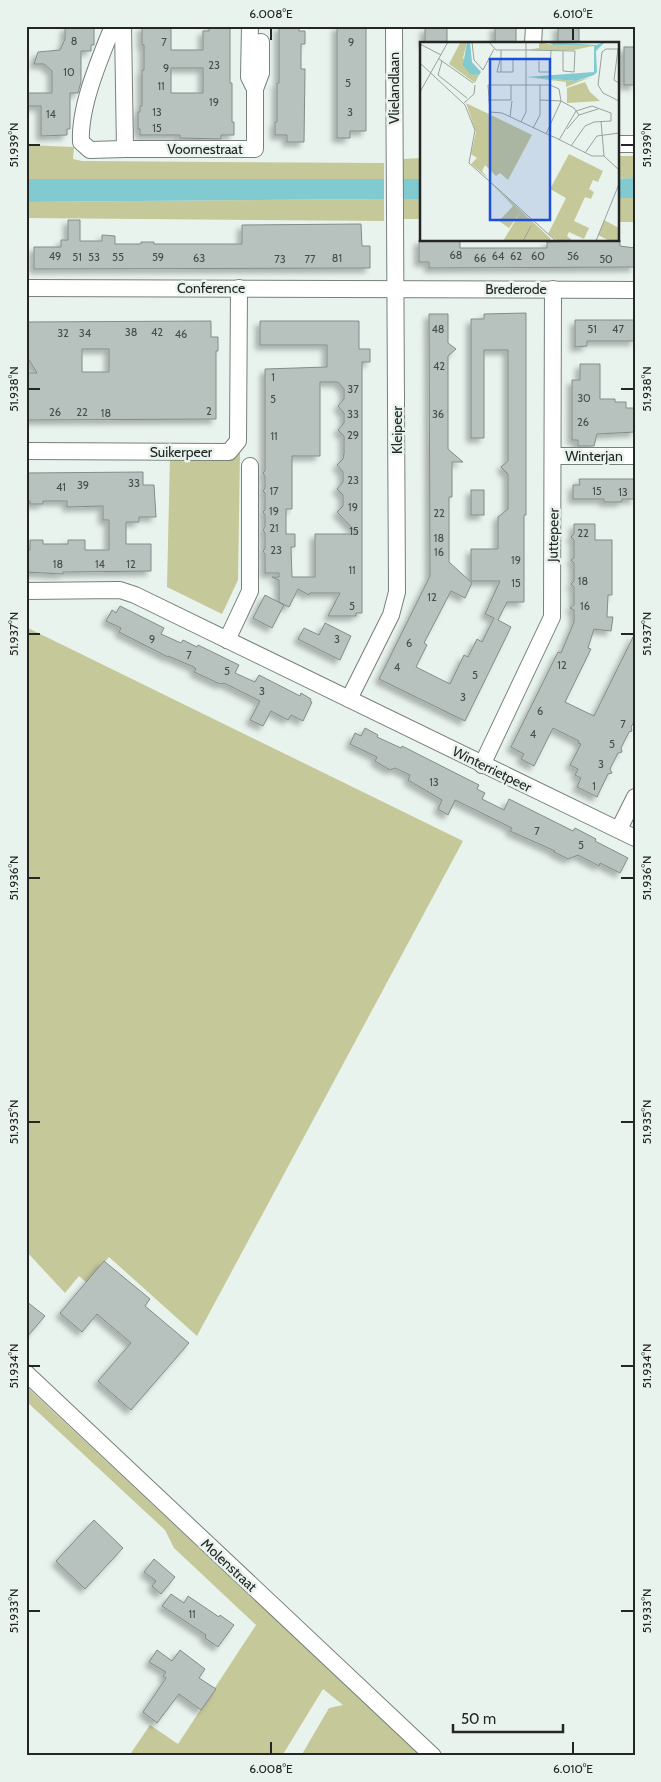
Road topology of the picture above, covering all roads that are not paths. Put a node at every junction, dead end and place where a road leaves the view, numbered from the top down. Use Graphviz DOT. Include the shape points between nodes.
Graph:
graph roads {
  1 [pos="113,26"];
  2 [pos="123,26"];
  3 [pos="250,26"];
  4 [pos="261,26"];
  5 [pos="394,26"];
  6 [pos="534,26"];
  7 [pos="543,26"];
  8 [pos="533,42"];
  9 [pos="543,42"];
  10 [pos="255,88"];
  11 [pos="618,144"];
  12 [pos="635,144"];
  13 [pos="124,149"];
  14 [pos="394,150"];
  15 [pos="26,288"];
  16 [pos="239,288"];
  17 [pos="397,288"];
  18 [pos="553,289"];
  19 [pos="635,290"];
  20 [pos="26,451"];
  21 [pos="554,456"];
  22 [pos="635,456"];
  23 [pos="250,466"];
  24 [pos="26,591"];
  25 [pos="227,640"];
  26 [pos="349,699"];
  27 [pos="482,765"];
  28 [pos="635,797"];
  29 [pos="619,830"];
  30 [pos="635,838"];
  31 [pos="26,1373"];
  32 [pos="433,1756"];
  1 -- 13 [label="street, Voornestraat" via="96,69 80,128 81,142 90,150"];
  2 -- 13 [label="street"];
  3 -- 10 [label="street, Voornestraat" via="249,76"];
  4 -- 10 [label="street, Voornestraat" via="261,73"];
  5 -- 14 [label="street, Vlielandlaan"];
  6 -- 8 [label="street"];
  7 -- 9 [label="street"];
  10 -- 13 [label="street, Voornestraat" via="254,149"];
  11 -- 12 [label="street"];
  14 -- 17 [label="street, Kleipeer"];
  15 -- 16 [label="street, Conference"];
  16 -- 17 [label="street, Conference"];
  16 -- 20 [label="street, Suikerpeer" via="238,441 229,452"];
  17 -- 18 [label="street, Brederode"];
  17 -- 26 [label="street, Kleipeer" via="397,592 391,615"];
  18 -- 19 [label="street, Brederode"];
  18 -- 21 [label="street, Juttepeer"];
  21 -- 22 [label="street, Winterjan"];
  21 -- 27 [label="street, Juttepeer" via="552,617"];
  23 -- 25 [label="street" via="250,591"];
  24 -- 25 [label="street" via="120,590"];
  25 -- 26 [label="street"];
  26 -- 27 [label="street, Winterrietpeer"];
  27 -- 29 [label="street, Winterrietpeer"];
  28 -- 29 [label="street"];
  29 -- 30 [label="street, Winterrietpeer"];
  31 -- 32 [label="street, Molenstraat"];
}
